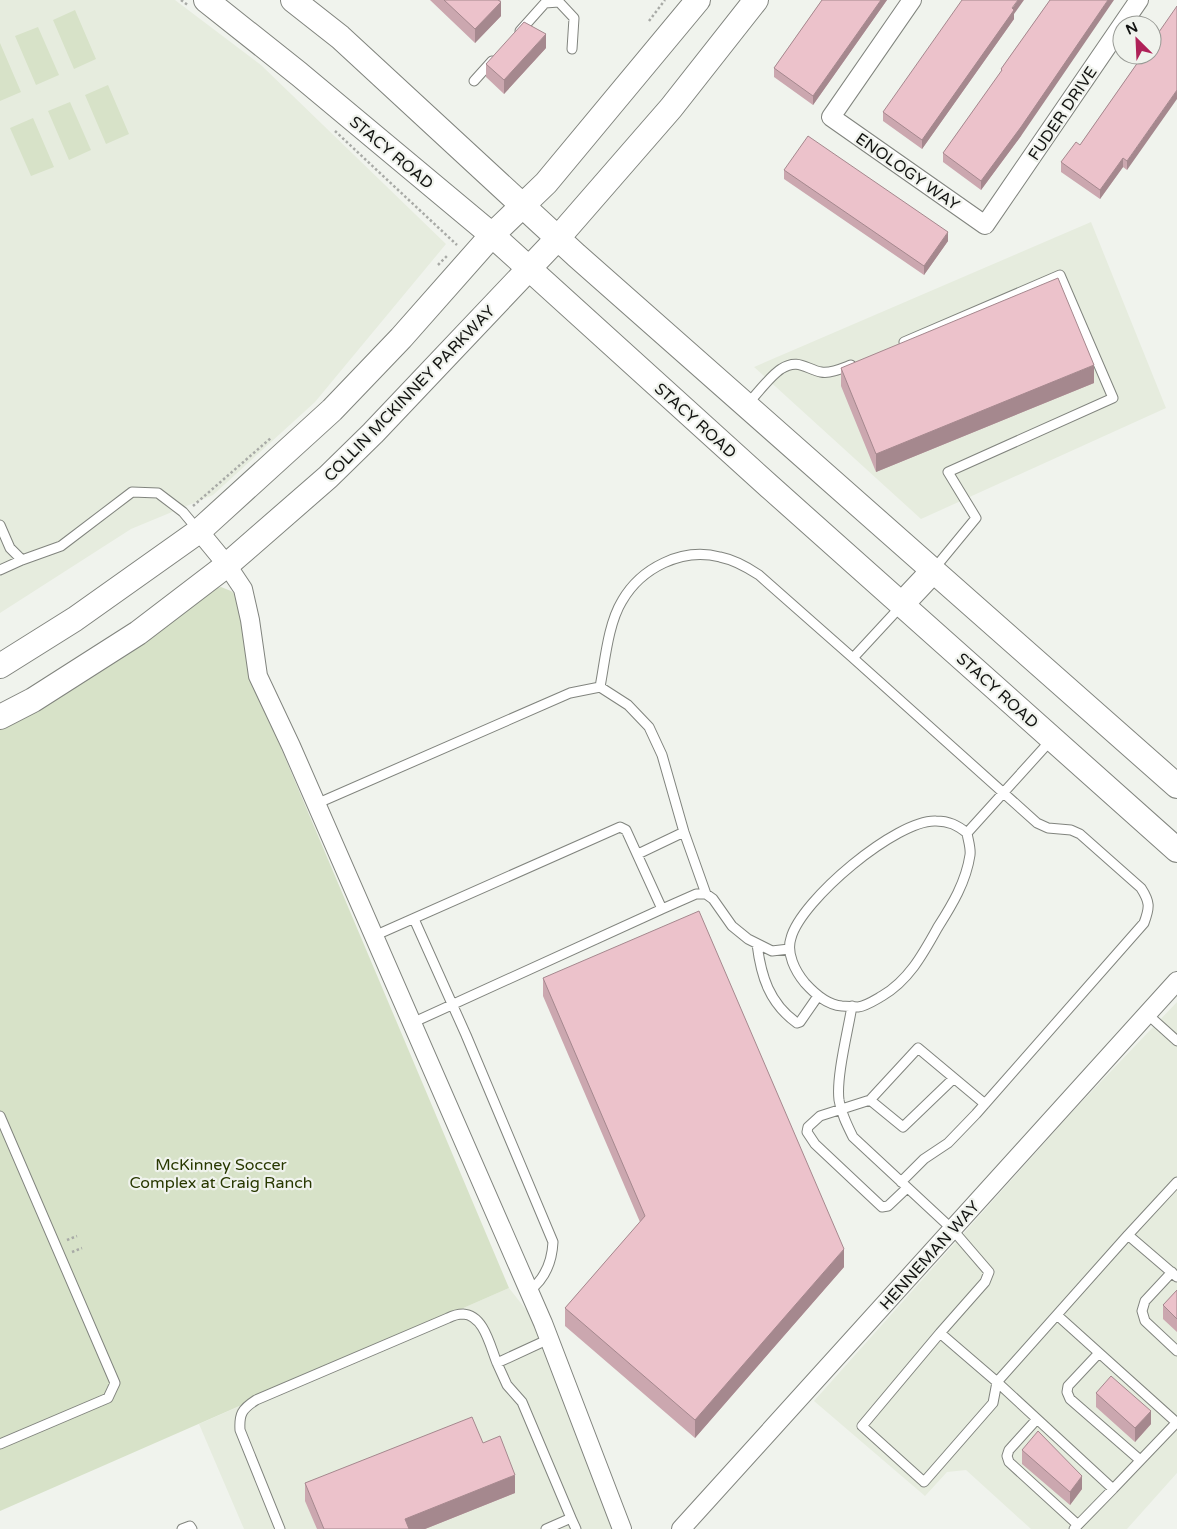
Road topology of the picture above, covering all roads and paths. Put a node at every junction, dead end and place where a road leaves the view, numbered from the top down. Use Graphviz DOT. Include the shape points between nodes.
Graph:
graph roads {
  1 [pos="181,0"];
  2 [pos="294,0"];
  3 [pos="665,0"];
  4 [pos="698,0"];
  5 [pos="756,0"];
  6 [pos="912,0"];
  7 [pos="1139,0"];
  8 [pos="201,6"];
  9 [pos="648,21"];
  10 [pos="513,38"];
  11 [pos="572,49"];
  12 [pos="500,53"];
  13 [pos="474,81"];
  14 [pos="334,130"];
  15 [pos="523,205"];
  16 [pos="985,225"];
  17 [pos="492,235"];
  18 [pos="557,239"];
  19 [pos="458,247"];
  20 [pos="450,253"];
  21 [pos="437,266"];
  22 [pos="528,268"];
  23 [pos="895,346"];
  24 [pos="858,362"];
  25 [pos="746,406"];
  26 [pos="277,432"];
  27 [pos="200,500"];
  28 [pos="0,525"];
  29 [pos="198,531"];
  30 [pos="22,560"];
  31 [pos="227,565"];
  32 [pos="0,570"];
  33 [pos="933,571"];
  34 [pos="902,604"];
  35 [pos="854,658"];
  36 [pos="0,666"];
  37 [pos="600,687"];
  38 [pos="0,717"];
  39 [pos="1052,738"];
  40 [pos="1177,786"];
  41 [pos="1004,794"];
  42 [pos="316,804"];
  43 [pos="684,832"];
  44 [pos="967,833"];
  45 [pos="1177,850"];
  46 [pos="638,854"];
  47 [pos="706,894"];
  48 [pos="662,909"];
  49 [pos="414,919"];
  50 [pos="374,936"];
  51 [pos="757,944"];
  52 [pos="789,950"];
  53 [pos="1177,981"];
  54 [pos="818,996"];
  55 [pos="452,1005"];
  56 [pos="852,1006"];
  57 [pos="1147,1014"];
  58 [pos="412,1023"];
  59 [pos="1177,1041"];
  60 [pos="954,1078"];
  61 [pos="870,1100"];
  62 [pos="985,1104"];
  63 [pos="842,1110"];
  64 [pos="0,1116"];
  65 [pos="1177,1182"];
  66 [pos="904,1185"];
  67 [pos="952,1229"];
  68 [pos="1128,1234"];
  69 [pos="77,1236"];
  70 [pos="62,1242"];
  71 [pos="82,1248"];
  72 [pos="68,1254"];
  73 [pos="1174,1275"];
  74 [pos="529,1291"];
  75 [pos="1057,1315"];
  76 [pos="940,1333"];
  77 [pos="549,1339"];
  78 [pos="1177,1351"];
  79 [pos="1098,1354"];
  80 [pos="497,1363"];
  81 [pos="997,1382"];
  82 [pos="1037,1419"];
  83 [pos="1177,1422"];
  84 [pos="0,1444"];
  85 [pos="1140,1460"];
  86 [pos="1112,1489"];
  87 [pos="572,1518"];
  88 [pos="1076,1527"];
  89 [pos="182,1529"];
  90 [pos="192,1529"];
  91 [pos="280,1529"];
  92 [pos="546,1529"];
  93 [pos="576,1529"];
  94 [pos="622,1529"];
  95 [pos="681,1529"];
  1 -- 8 [label="path"];
  2 -- 15 [label="main road" via="340,37"];
  3 -- 9 [label="path"];
  4 -- 15 [label="main road" via="546,183"];
  5 -- 18 [label="main road, COLLIN MCKINNEY PARKWAY" via="670,108"];
  6 -- 16 [label="street, ENOLOGY WAY" via="831,116"];
  7 -- 16 [label="street, FUDER DRIVE"];
  8 -- 17 [label="main road, STACY ROAD" via="299,74"];
  10 -- 11 [label="lane" via="545,3 559,2 574,18"];
  12 -- 13 [label="lane"];
  14 -- 19 [label="path"];
  15 -- 17 [label="main road"];
  15 -- 18 [label="main road"];
  17 -- 22 [label="main road, STACY ROAD"];
  17 -- 29 [label="main road" via="332,410"];
  18 -- 22 [label="main road, COLLIN MCKINNEY PARKWAY"];
  18 -- 25 [label="main road"];
  20 -- 21 [label="path"];
  22 -- 31 [label="main road, COLLIN MCKINNEY PARKWAY" via="373,434"];
  22 -- 34 [label="main road, STACY ROAD"];
  23 -- 33 [label="lane" via="1060,275 1113,398 948,472 976,518"];
  24 -- 25 [label="lane" via="840,370 822,372 793,364 781,369"];
  25 -- 33 [label="main road"];
  26 -- 27 [label="path"];
  28 -- 30 [label="lane" via="10,548"];
  29 -- 30 [label="lane" via="183,512 158,493 132,492 61,546"];
  29 -- 31 [label="street"];
  29 -- 36 [label="main road" via="75,619"];
  30 -- 32 [label="lane"];
  31 -- 38 [label="main road, COLLIN MCKINNEY PARKWAY" via="138,633 33,700"];
  31 -- 42 [label="street" via="243,589 258,676"];
  33 -- 34 [label="main road"];
  33 -- 40 [label="main road"];
  34 -- 35 [label="lane"];
  34 -- 39 [label="main road, STACY ROAD"];
  35 -- 37 [label="lane" via="751,570 719,556 694,554 668,560 646,573 621,602 613,622"];
  35 -- 41 [label="lane"];
  37 -- 42 [label="lane" via="570,693"];
  37 -- 43 [label="lane" via="628,705 649,727 662,755"];
  39 -- 41 [label="lane"];
  39 -- 45 [label="main road, STACY ROAD"];
  41 -- 44 [label="lane"];
  41 -- 62 [label="lane" via="1037,823 1080,834 1141,888 1148,898 1149,910 1144,923"];
  42 -- 50 [label="street"];
  43 -- 46 [label="lane"];
  43 -- 47 [label="lane"];
  44 -- 52 [label="lane" via="954,823 934,820 914,826 865,854 838,876 808,908 797,922"];
  44 -- 56 [label="lane" via="970,853 964,880 916,964 893,989 859,1007"];
  46 -- 48 [label="lane"];
  46 -- 49 [label="lane" via="626,830 620,828"];
  47 -- 48 [label="lane" via="696,894"];
  47 -- 51 [label="lane" via="732,926"];
  48 -- 55 [label="lane"];
  49 -- 50 [label="lane"];
  49 -- 55 [label="lane"];
  50 -- 58 [label="street"];
  51 -- 52 [label="lane" via="772,951"];
  51 -- 54 [label="lane" via="764,982 796,1023"];
  52 -- 54 [label="lane" via="796,969"];
  53 -- 57 [label="street, HENNEMAN WAY"];
  54 -- 56 [label="lane" via="837,1005"];
  55 -- 58 [label="lane"];
  55 -- 74 [label="lane" via="554,1242 550,1263 539,1283"];
  56 -- 63 [label="lane" via="840,1079"];
  57 -- 59 [label="lane"];
  57 -- 67 [label="street, HENNEMAN WAY"];
  58 -- 74 [label="street"];
  60 -- 61 [label="lane" via="903,1128"];
  60 -- 61 [label="lane" via="918,1048"];
  60 -- 62 [label="lane"];
  61 -- 63 [label="lane"];
  62 -- 66 [label="lane" via="948,1143 924,1160"];
  63 -- 66 [label="lane" via="852,1136"];
  63 -- 66 [label="lane" via="820,1116 808,1126 815,1144 882,1207 888,1206"];
  64 -- 84 [label="lane" via="115,1383 108,1398"];
  65 -- 68 [label="lane"];
  66 -- 67 [label="lane"];
  67 -- 76 [label="lane" via="989,1272 985,1282"];
  67 -- 95 [label="street, HENNEMAN WAY"];
  68 -- 73 [label="lane"];
  68 -- 75 [label="lane"];
  69 -- 70 [label="path"];
  71 -- 72 [label="path"];
  73 -- 78 [label="lane" via="1145,1302 1142,1311 1145,1321"];
  74 -- 77 [label="street"];
  75 -- 79 [label="lane"];
  75 -- 81 [label="lane"];
  76 -- 81 [label="lane"];
  76 -- 81 [label="lane" via="862,1426 924,1482 992,1403"];
  77 -- 80 [label="lane"];
  77 -- 94 [label="street"];
  79 -- 83 [label="lane"];
  79 -- 85 [label="lane" via="1068,1386 1067,1392 1070,1399"];
  80 -- 87 [label="lane" via="507,1385 522,1402"];
  80 -- 91 [label="lane" via="481,1323 473,1316 462,1314 246,1407 239,1418 240,1430"];
  81 -- 82 [label="lane"];
  82 -- 86 [label="lane"];
  82 -- 88 [label="lane" via="1009,1450 1009,1462"];
  83 -- 85 [label="lane"];
  85 -- 86 [label="lane"];
  86 -- 88 [label="lane"];
  87 -- 92 [label="lane"];
  87 -- 93 [label="lane"];
  89 -- 90 [label="lane" via="190,1526"];
}
